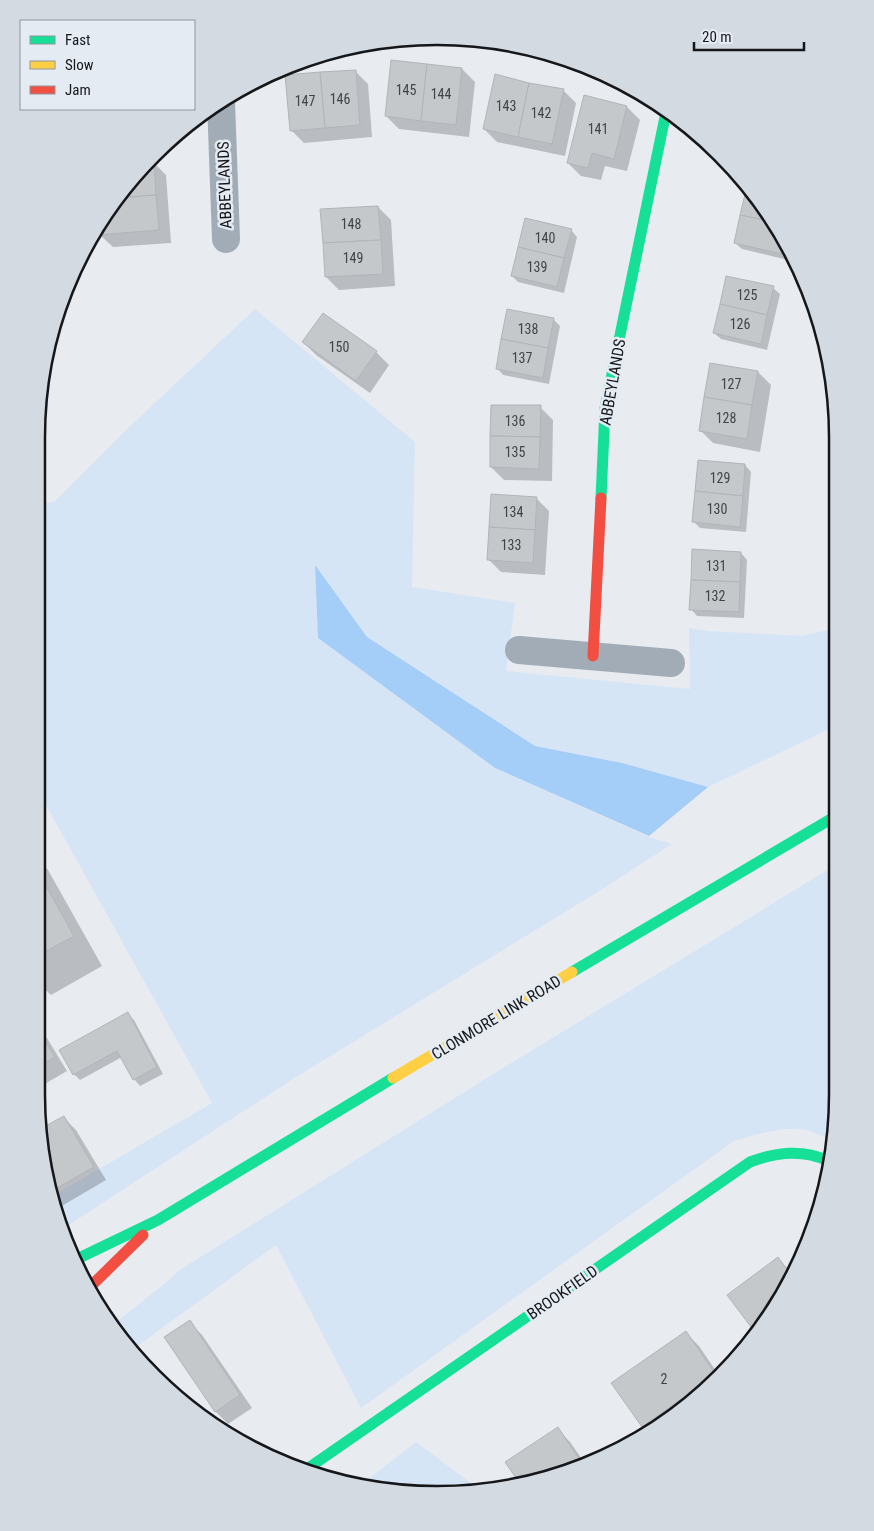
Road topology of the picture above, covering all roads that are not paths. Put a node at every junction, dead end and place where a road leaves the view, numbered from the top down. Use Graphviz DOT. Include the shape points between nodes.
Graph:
graph roads {
  1 [pos="221,110"];
  2 [pos="665,118"];
  3 [pos="226,239"];
  4 [pos="519,650"];
  5 [pos="593,656"];
  6 [pos="671,663"];
  7 [pos="829,820"];
  8 [pos="823,1159"];
  9 [pos="158,1220"];
  10 [pos="81,1257"];
  11 [pos="94,1283"];
  12 [pos="312,1465"];
  1 -- 3 [label="street, ABBEYLANDS"];
  2 -- 5 [label="street, ABBEYLANDS" via="605,408"];
  4 -- 5 [label="street"];
  5 -- 6 [label="street"];
  7 -- 9 [label="street, CLONMORE LINK ROAD"];
  8 -- 12 [label="street, BROOKFIELD" via="786,1152 750,1162"];
  9 -- 10 [label="street, CLONMORE LINK ROAD"];
  9 -- 11 [label="street, CLONMORE LINK ROAD"];
}
